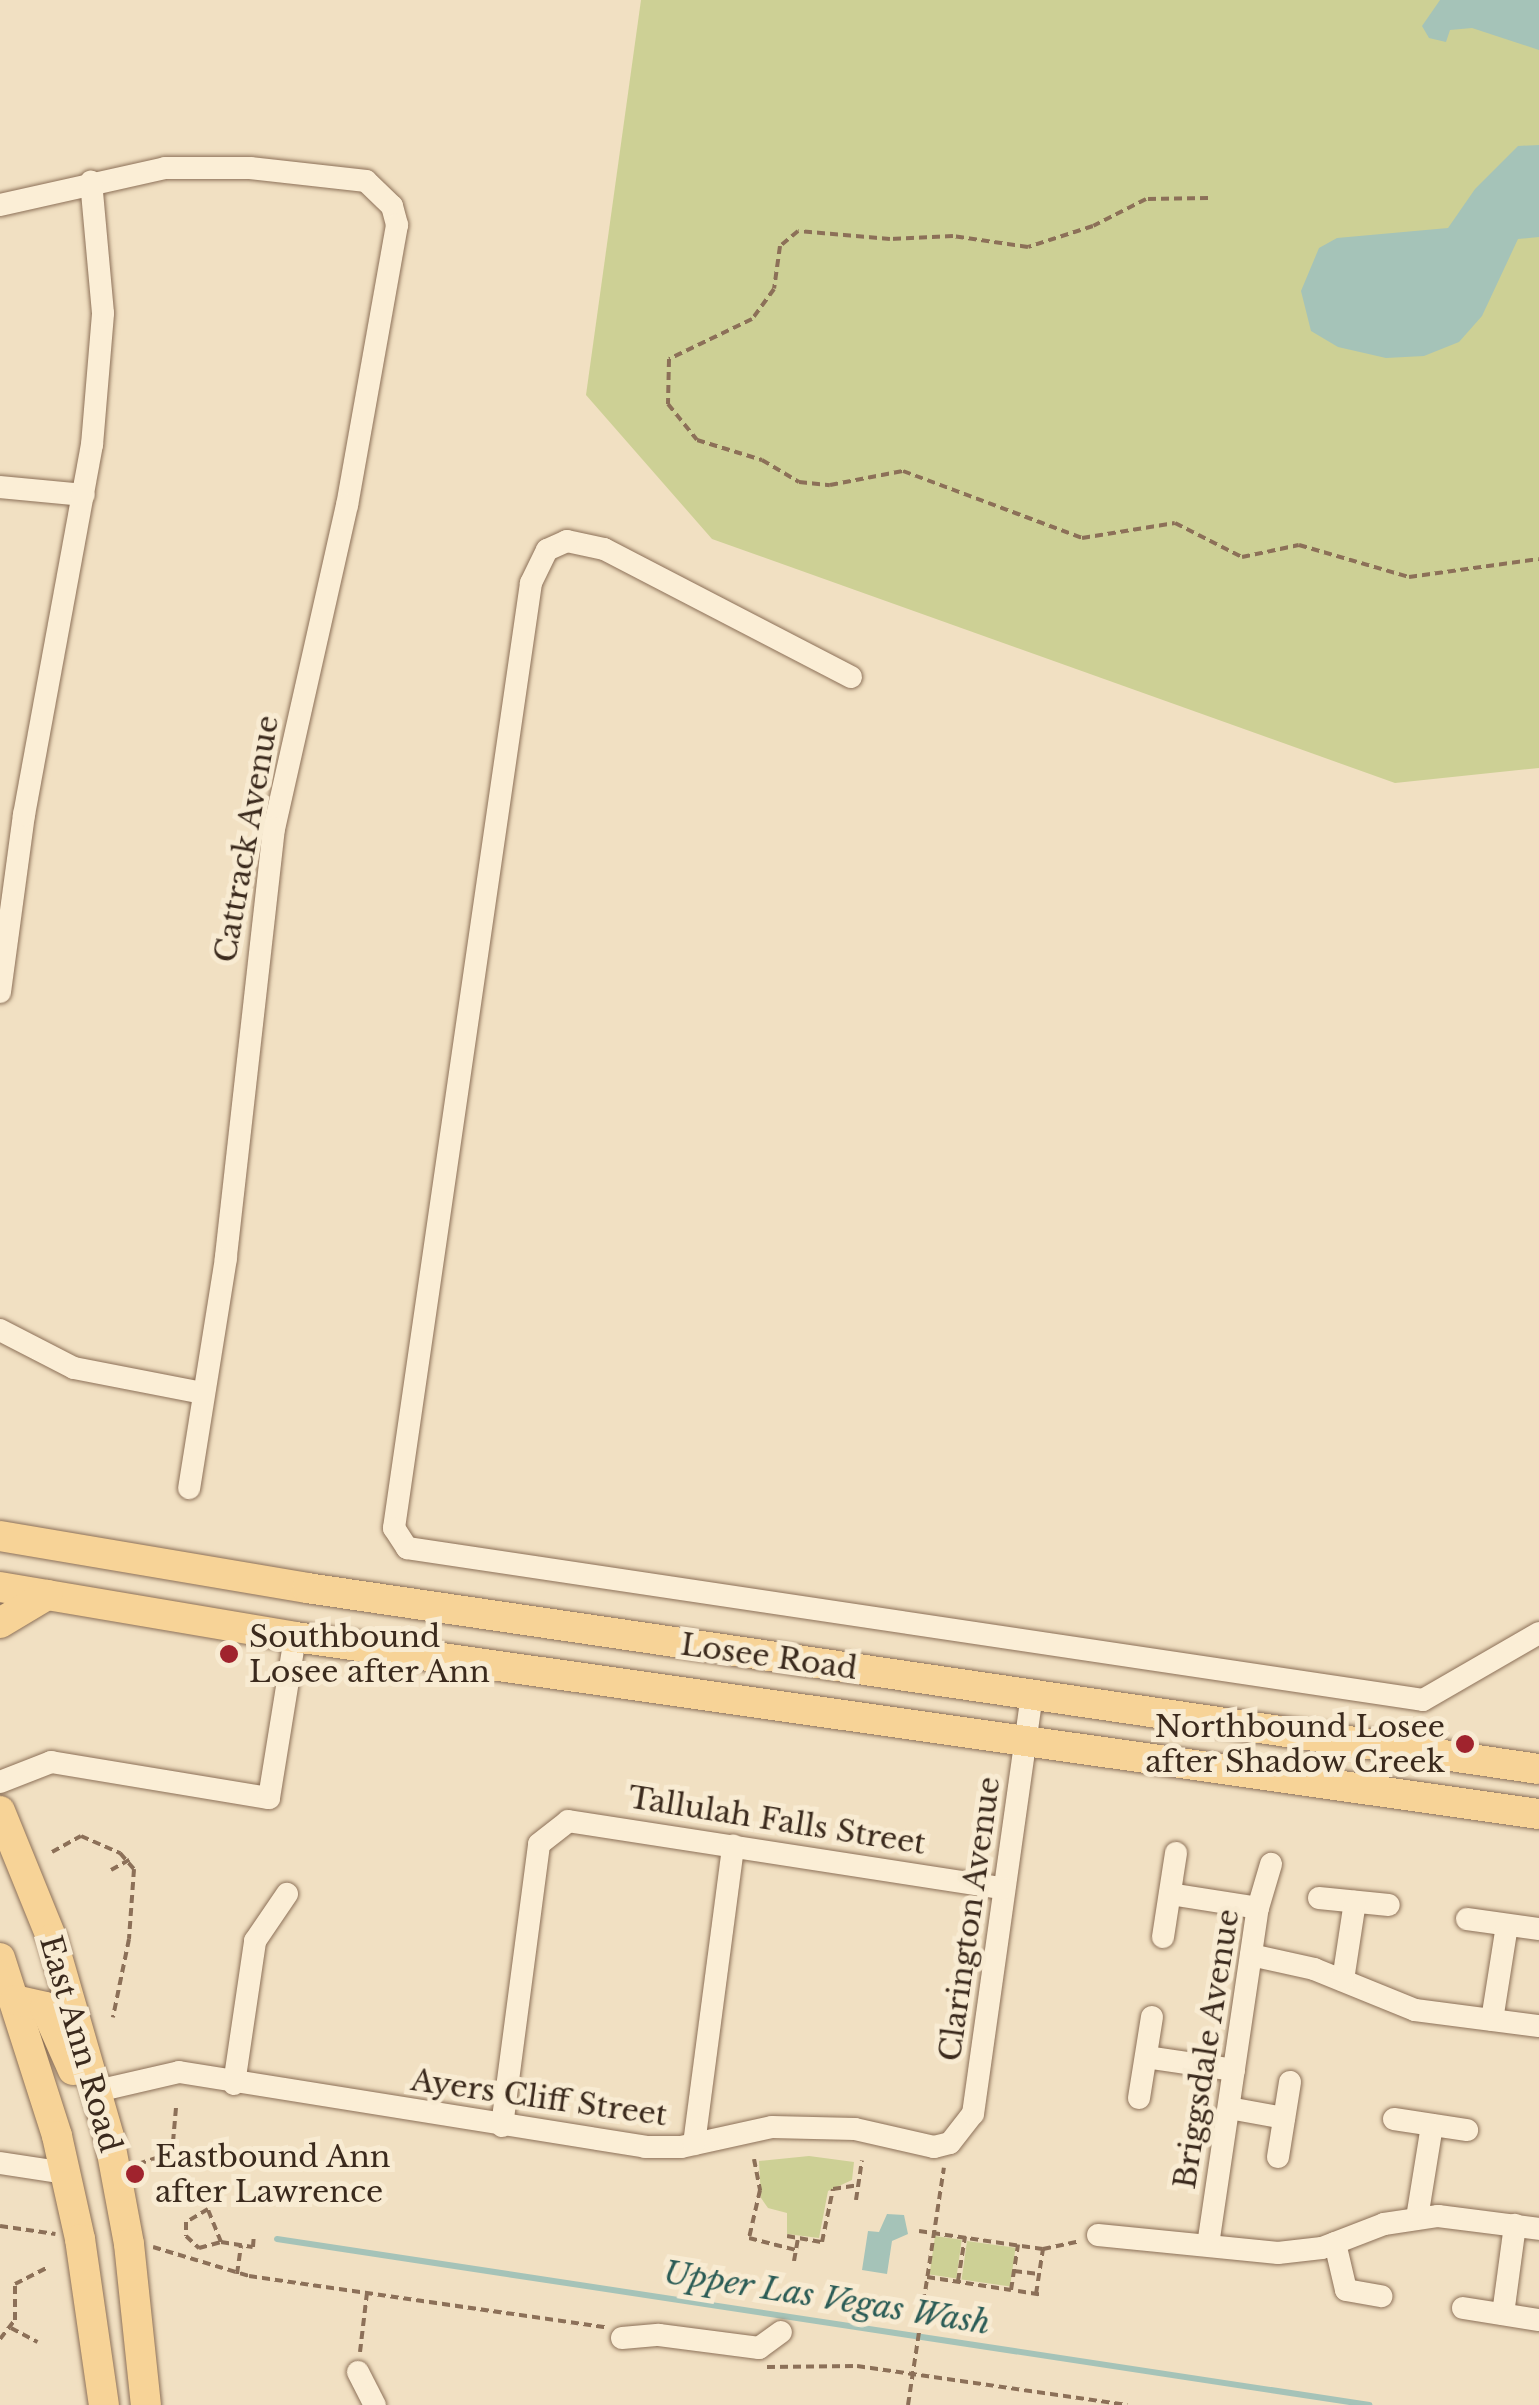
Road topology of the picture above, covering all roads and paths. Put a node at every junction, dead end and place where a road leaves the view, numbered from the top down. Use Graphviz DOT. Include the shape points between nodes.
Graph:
graph roads {
  1 [pos="91,182"];
  2 [pos="1208,198"];
  3 [pos="0,205"];
  4 [pos="0,487"];
  5 [pos="84,495"];
  6 [pos="1539,559"];
  7 [pos="851,678"];
  8 [pos="0,992"];
  9 [pos="0,1330"];
  10 [pos="203,1393"];
  11 [pos="189,1488"];
  12 [pos="0,1536"];
  13 [pos="0,1587"];
  14 [pos="46,1595"];
  15 [pos="0,1623"];
  16 [pos="1539,1632"];
  17 [pos="295,1637"];
  18 [pos="1032,1696"];
  19 [pos="1026,1744"];
  20 [pos="1539,1769"];
  21 [pos="0,1782"];
  22 [pos="0,1810"];
  23 [pos="1539,1814"];
  24 [pos="734,1846"];
  25 [pos="52,1852"];
  26 [pos="1176,1853"];
  27 [pos="129,1860"];
  28 [pos="1272,1864"];
  29 [pos="111,1870"];
  30 [pos="1002,1888"];
  31 [pos="287,1894"];
  32 [pos="1170,1894"];
  33 [pos="1319,1898"];
  34 [pos="1355,1902"];
  35 [pos="1388,1905"];
  36 [pos="1258,1908"];
  37 [pos="1467,1919"];
  38 [pos="1507,1925"];
  39 [pos="1539,1930"];
  40 [pos="1163,1937"];
  41 [pos="1251,1955"];
  42 [pos="0,1958"];
  43 [pos="1342,1980"];
  44 [pos="8,2001"];
  45 [pos="1152,2017"];
  46 [pos="113,2018"];
  47 [pos="1492,2020"];
  48 [pos="1539,2026"];
  49 [pos="1146,2057"];
  50 [pos="1234,2070"];
  51 [pos="1290,2082"];
  52 [pos="234,2084"];
  53 [pos="97,2091"];
  54 [pos="1139,2098"];
  55 [pos="176,2105"];
  56 [pos="1229,2108"];
  57 [pos="1284,2118"];
  58 [pos="1394,2120"];
  59 [pos="1432,2125"];
  60 [pos="502,2126"];
  61 [pos="1468,2130"];
  62 [pos="950,2143"];
  63 [pos="694,2144"];
  64 [pos="1278,2158"];
  65 [pos="754,2159"];
  66 [pos="862,2160"];
  67 [pos="0,2163"];
  68 [pos="134,2166"];
  69 [pos="66,2173"];
  70 [pos="858,2184"];
  71 [pos="856,2200"];
  72 [pos="1418,2218"];
  73 [pos="1515,2225"];
  74 [pos="0,2226"];
  75 [pos="1539,2228"];
  76 [pos="919,2230"];
  77 [pos="934,2232"];
  78 [pos="254,2234"];
  79 [pos="1098,2235"];
  80 [pos="787,2236"];
  81 [pos="965,2237"];
  82 [pos="798,2238"];
  83 [pos="80,2239"];
  84 [pos="221,2242"];
  85 [pos="1335,2243"];
  86 [pos="130,2244"];
  87 [pos="240,2245"];
  88 [pos="1018,2245"];
  89 [pos="1208,2246"];
  90 [pos="1043,2249"];
  91 [pos="796,2250"];
  92 [pos="794,2261"];
  93 [pos="46,2268"];
  94 [pos="1014,2271"];
  95 [pos="238,2274"];
  96 [pos="1039,2274"];
  97 [pos="928,2277"];
  98 [pos="958,2282"];
  99 [pos="1018,2291"];
  100 [pos="367,2292"];
  101 [pos="1380,2296"];
  102 [pos="1463,2308"];
  103 [pos="1503,2314"];
  104 [pos="1539,2320"];
  105 [pos="11,2328"];
  106 [pos="782,2332"];
  107 [pos="622,2338"];
  108 [pos="0,2340"];
  109 [pos="36,2342"];
  110 [pos="752,2365"];
  111 [pos="914,2370"];
  112 [pos="358,2372"];
  113 [pos="104,2405"];
  114 [pos="146,2405"];
  115 [pos="375,2405"];
  116 [pos="908,2405"];
  117 [pos="1126,2405"];
  1 -- 3 [label="street"];
  1 -- 5 [label="street" via="102,313"];
  1 -- 10 [label="street, Cattrack Avenue" via="166,168 250,168 366,182 392,206 397,225 368,403 274,828 237,1171"];
  2 -- 6 [label="path" via="1146,198 1093,226 1028,248 952,236 890,239 798,231 780,246 774,290 752,319 670,359 668,404 697,440 770,464 799,482 830,485 903,471 1082,538 1174,523 1230,554 1307,546 1409,577"];
  4 -- 5 [label="street"];
  5 -- 8 [label="street" via="24,816"];
  7 -- 16 [label="street" via="604,549 567,540 547,550 530,583 394,1528 408,1548 1423,1700"];
  9 -- 10 [label="street" via="74,1368"];
  10 -- 11 [label="street, Cattrack Avenue"];
  12 -- 18 [label="main road, Losee Road"];
  13 -- 14 [label="main road, Losee Road"];
  14 -- 15 [label="main road"];
  14 -- 17 [label="main road, Losee Road"];
  17 -- 19 [label="main road, Losee Road"];
  17 -- 21 [label="street" via="269,1798 51,1762"];
  18 -- 19 [label="street, Clarington Avenue"];
  18 -- 20 [label="main road, Losee Road"];
  19 -- 23 [label="main road, Losee Road"];
  19 -- 30 [label="street, Clarington Avenue"];
  22 -- 53 [label="main road, East Ann Road" via="52,1939"];
  24 -- 30 [label="street, Tallulah Falls Street"];
  24 -- 60 [label="street, Tallulah Falls Street" via="585,1820 546,1834 536,1862"];
  24 -- 63 [label="street"];
  25 -- 27 [label="path" via="81,1836"];
  26 -- 32 [label="street"];
  27 -- 29 [label="path"];
  27 -- 46 [label="path" via="136,1887"];
  28 -- 36 [label="street, Briggsdale Avenue"];
  30 -- 62 [label="street, Clarington Avenue" via="973,2114"];
  31 -- 52 [label="street" via="255,1940"];
  32 -- 36 [label="street"];
  32 -- 40 [label="street"];
  33 -- 34 [label="street"];
  34 -- 35 [label="street"];
  34 -- 43 [label="street"];
  36 -- 41 [label="street, Briggsdale Avenue"];
  37 -- 38 [label="street"];
  38 -- 39 [label="street"];
  38 -- 47 [label="street"];
  41 -- 43 [label="street"];
  41 -- 50 [label="street, Briggsdale Avenue"];
  42 -- 44 [label="main road, East Ann Road"];
  43 -- 47 [label="street" via="1415,2010"];
  44 -- 69 [label="main road, East Ann Road"];
  44 -- 86 [label="main road" via="46,2007 56,2026"];
  45 -- 49 [label="street"];
  47 -- 48 [label="street"];
  49 -- 50 [label="street"];
  49 -- 54 [label="street"];
  50 -- 56 [label="street, Briggsdale Avenue"];
  51 -- 57 [label="street"];
  52 -- 53 [label="street, Ayers Cliff Street" via="178,2072"];
  52 -- 60 [label="street, Ayers Cliff Street"];
  53 -- 86 [label="main road, East Ann Road"];
  55 -- 68 [label="path" via="166,2153"];
  56 -- 57 [label="street"];
  56 -- 89 [label="street, Briggsdale Avenue"];
  57 -- 64 [label="street"];
  58 -- 59 [label="street"];
  59 -- 61 [label="street"];
  59 -- 72 [label="street"];
  60 -- 63 [label="street, Ayers Cliff Street" via="645,2147"];
  62 -- 63 [label="street, Ayers Cliff Street" via="934,2146 854,2129 772,2127"];
  62 -- 77 [label="path"];
  65 -- 91 [label="path" via="760,2190 749,2238"];
  66 -- 70 [label="path"];
  67 -- 69 [label="street"];
  69 -- 83 [label="main road, East Ann Road"];
  70 -- 71 [label="path"];
  70 -- 82 [label="path" via="833,2188 822,2242"];
  72 -- 73 [label="street"];
  72 -- 85 [label="street"];
  73 -- 75 [label="street"];
  73 -- 103 [label="street"];
  74 -- 83 [label="path"];
  76 -- 77 [label="path"];
  77 -- 81 [label="path"];
  77 -- 97 [label="path"];
  78 -- 87 [label="path" via="253,2247"];
  79 -- 89 [label="street"];
  79 -- 90 [label="path"];
  80 -- 82 [label="path"];
  81 -- 88 [label="path"];
  81 -- 98 [label="path"];
  82 -- 91 [label="path"];
  83 -- 113 [label="main road, East Ann Road"];
  84 -- 84 [label="path" via="191,2244 186,2222 208,2209"];
  84 -- 87 [label="path"];
  85 -- 89 [label="street" via="1278,2253"];
  85 -- 101 [label="street" via="1346,2290"];
  86 -- 95 [label="path" via="166,2248"];
  86 -- 114 [label="main road, East Ann Road"];
  87 -- 95 [label="path"];
  88 -- 90 [label="path"];
  88 -- 94 [label="path"];
  90 -- 96 [label="path"];
  91 -- 92 [label="path"];
  93 -- 105 [label="path" via="16,2284"];
  94 -- 96 [label="path"];
  94 -- 98 [label="path" via="1011,2290"];
  95 -- 100 [label="path"];
  96 -- 99 [label="path" via="1039,2294"];
  97 -- 98 [label="path"];
  97 -- 111 [label="path"];
  100 -- 107 [label="path" via="600,2325"];
  100 -- 112 [label="path"];
  102 -- 103 [label="street"];
  103 -- 104 [label="street"];
  105 -- 108 [label="path"];
  105 -- 109 [label="path"];
  106 -- 107 [label="street" via="759,2348 659,2335"];
  110 -- 111 [label="path"];
  111 -- 116 [label="path"];
  111 -- 117 [label="path"];
  112 -- 115 [label="street"];
}
